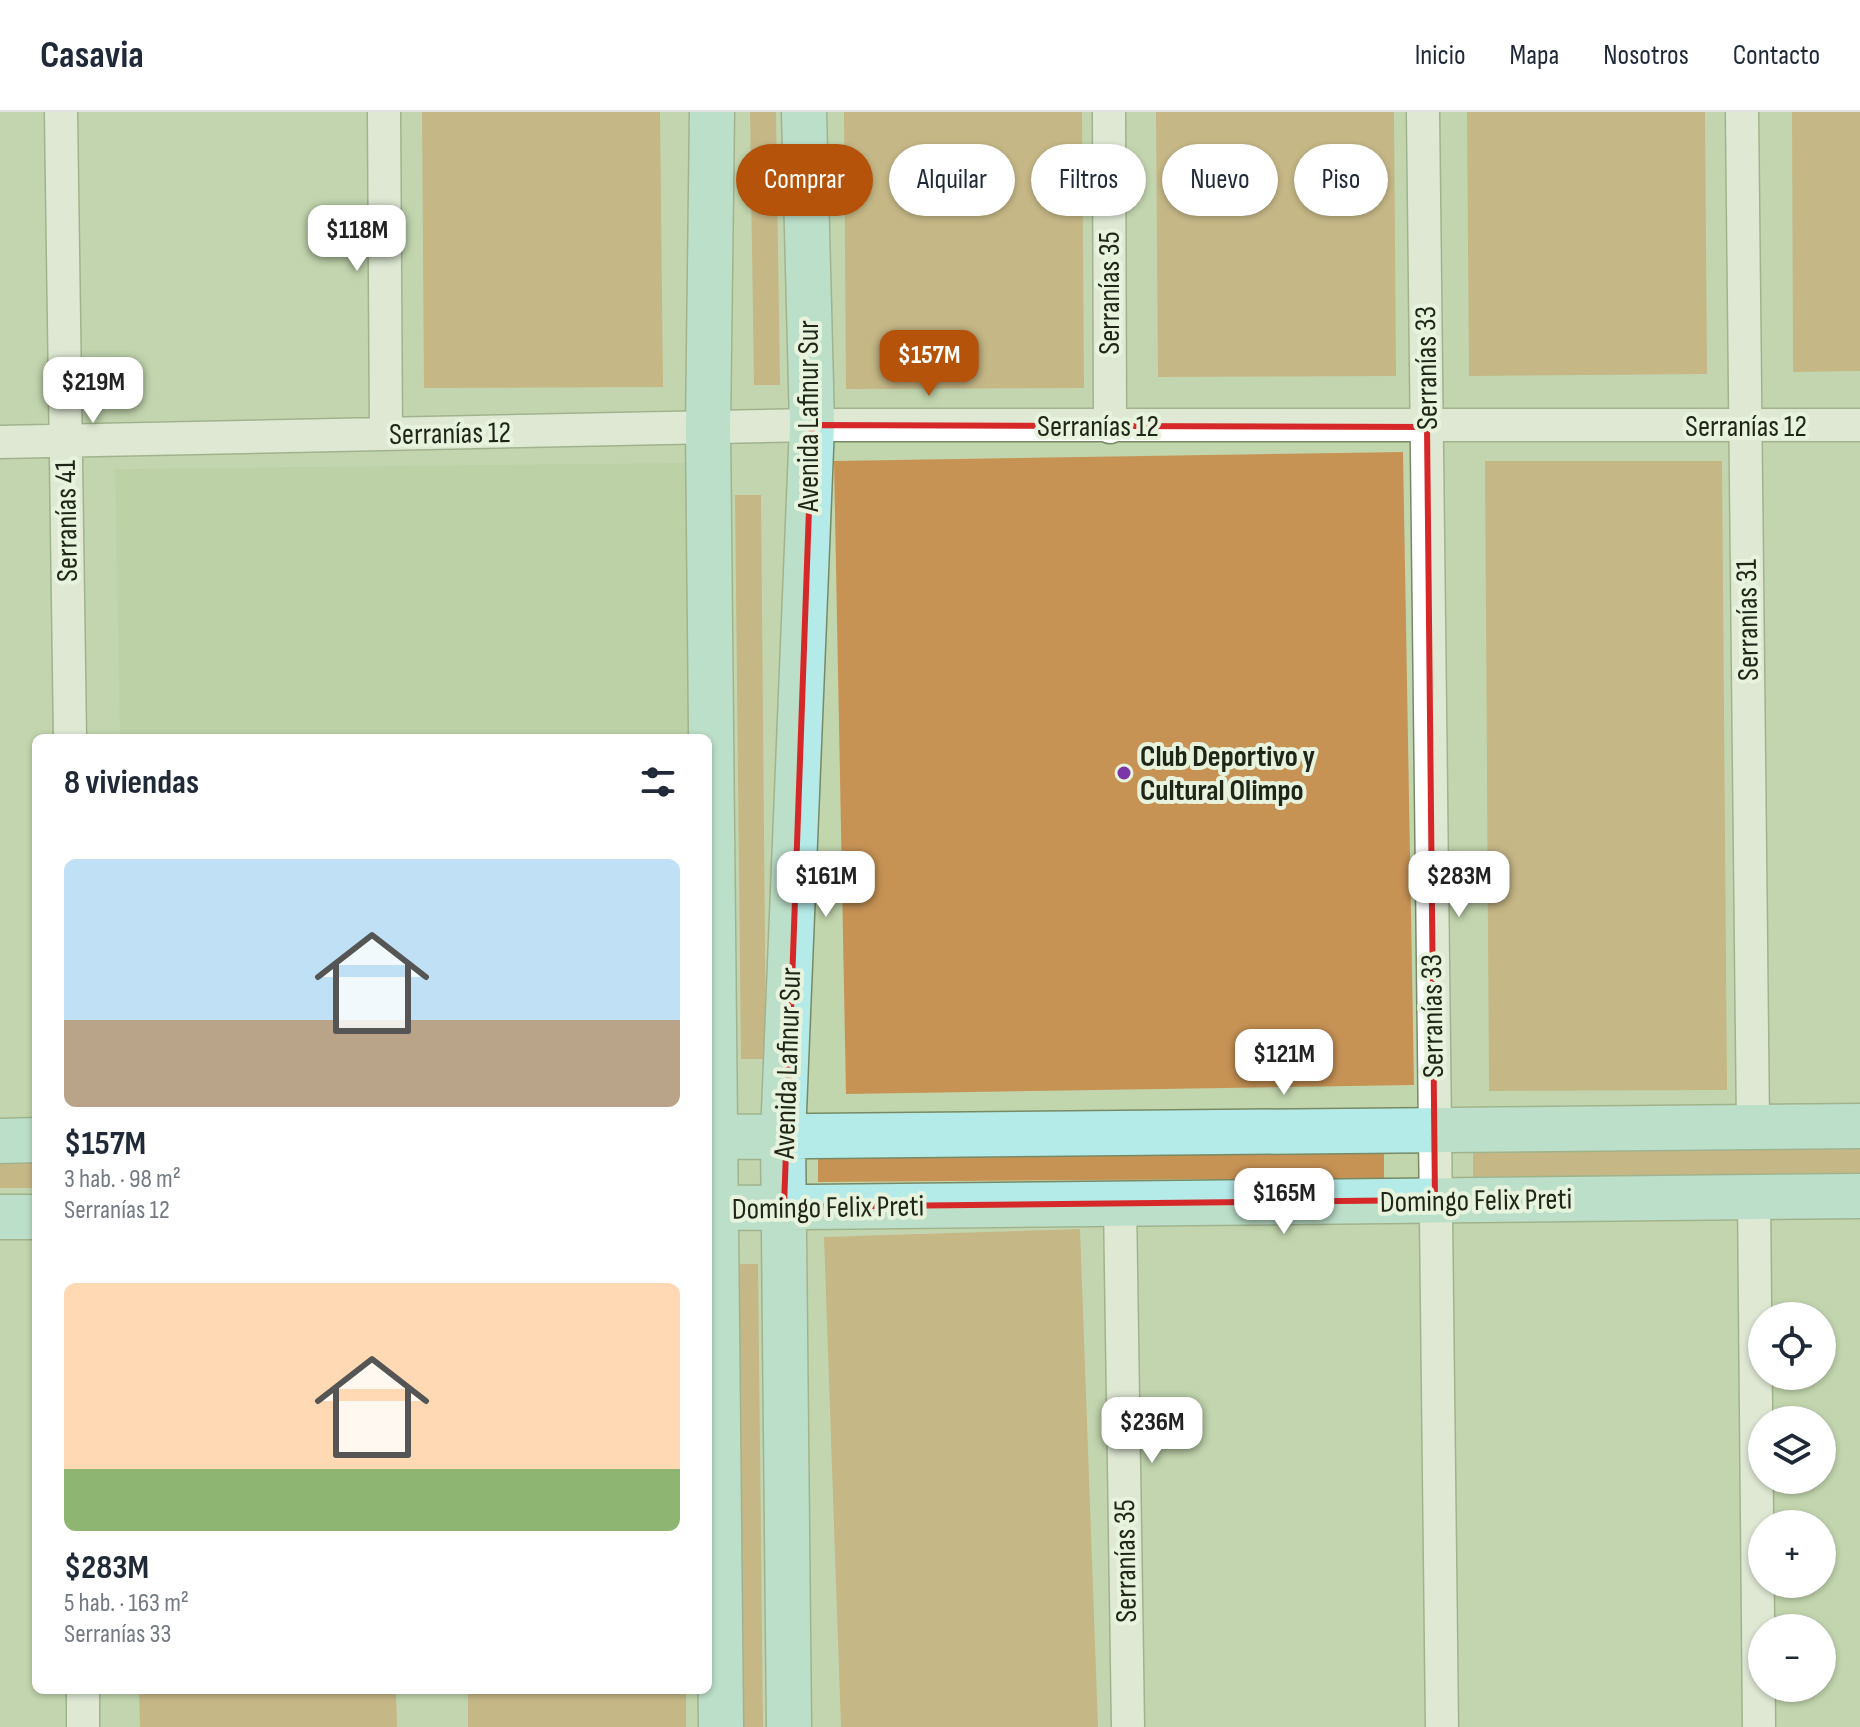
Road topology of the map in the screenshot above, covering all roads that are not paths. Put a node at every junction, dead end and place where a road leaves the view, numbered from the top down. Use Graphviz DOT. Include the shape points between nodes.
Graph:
graph roads {
  1 [pos="61,112"];
  2 [pos="384,112"];
  3 [pos="712,112"];
  4 [pos="804,112"];
  5 [pos="1109,112"];
  6 [pos="1423,112"];
  7 [pos="1742,112"];
  8 [pos="812,425"];
  9 [pos="1860,425"];
  10 [pos="1110,427"];
  11 [pos="1427,427"];
  12 [pos="1746,427"];
  13 [pos="708,428"];
  14 [pos="386,434"];
  15 [pos="65,441"];
  16 [pos="0,442"];
  17 [pos="70,734"];
  18 [pos="709,734"];
  19 [pos="1860,1126"];
  20 [pos="1753,1127"];
  21 [pos="1433,1130"];
  22 [pos="783,1136"];
  23 [pos="712,1137"];
  24 [pos="32,1140"];
  25 [pos="0,1141"];
  26 [pos="1860,1196"];
  27 [pos="1754,1197"];
  28 [pos="1435,1200"];
  29 [pos="1120,1203"];
  30 [pos="784,1207"];
  31 [pos="712,1208"];
  32 [pos="0,1217"];
  33 [pos="32,1217"];
  34 [pos="83,1694"];
  35 [pos="83,1727"];
  36 [pos="721,1727"];
  37 [pos="789,1727"];
  38 [pos="1128,1727"];
  39 [pos="1442,1727"];
  40 [pos="1759,1727"];
  1 -- 15 [label="street, Serranías 41"];
  2 -- 14 [label="street"];
  3 -- 13 [label="main road"];
  4 -- 8 [label="main road, Avenida Lafinur Sur"];
  5 -- 10 [label="street, Serranías 35"];
  6 -- 11 [label="street, Serranías 33"];
  7 -- 12 [label="street, Serranías 31"];
  8 -- 10 [label="street, Serranías 12"];
  8 -- 13 [label="street, Serranías 12"];
  8 -- 22 [label="main road, Avenida Lafinur Sur"];
  9 -- 12 [label="street, Serranías 12"];
  10 -- 11 [label="street, Serranías 12"];
  11 -- 12 [label="street, Serranías 12"];
  11 -- 21 [label="street, Serranías 33"];
  12 -- 20 [label="street, Serranías 31"];
  13 -- 14 [label="street, Serranías 12"];
  13 -- 18 [label="main road"];
  14 -- 15 [label="street, Serranías 12"];
  15 -- 16 [label="street, Serranías 12"];
  15 -- 17 [label="street, Serranías 41"];
  19 -- 20 [label="main road"];
  20 -- 21 [label="main road"];
  21 -- 22 [label="main road"];
  21 -- 28 [label="street, Serranías 33"];
  22 -- 23 [label="main road"];
  22 -- 30 [label="main road, Avenida Lafinur Sur"];
  24 -- 25 [label="main road"];
  26 -- 27 [label="main road, Domingo Felix Preti"];
  27 -- 28 [label="main road, Domingo Felix Preti"];
  27 -- 40 [label="street"];
  28 -- 29 [label="main road, Domingo Felix Preti"];
  28 -- 39 [label="street, Serranías 33"];
  29 -- 30 [label="main road, Domingo Felix Preti"];
  29 -- 38 [label="street, Serranías 35"];
  30 -- 31 [label="main road, Domingo Felix Preti"];
  30 -- 37 [label="main road, Avenida Lafinur Sur"];
  31 -- 36 [label="main road"];
  32 -- 33 [label="main road"];
  34 -- 35 [label="street"];
}
